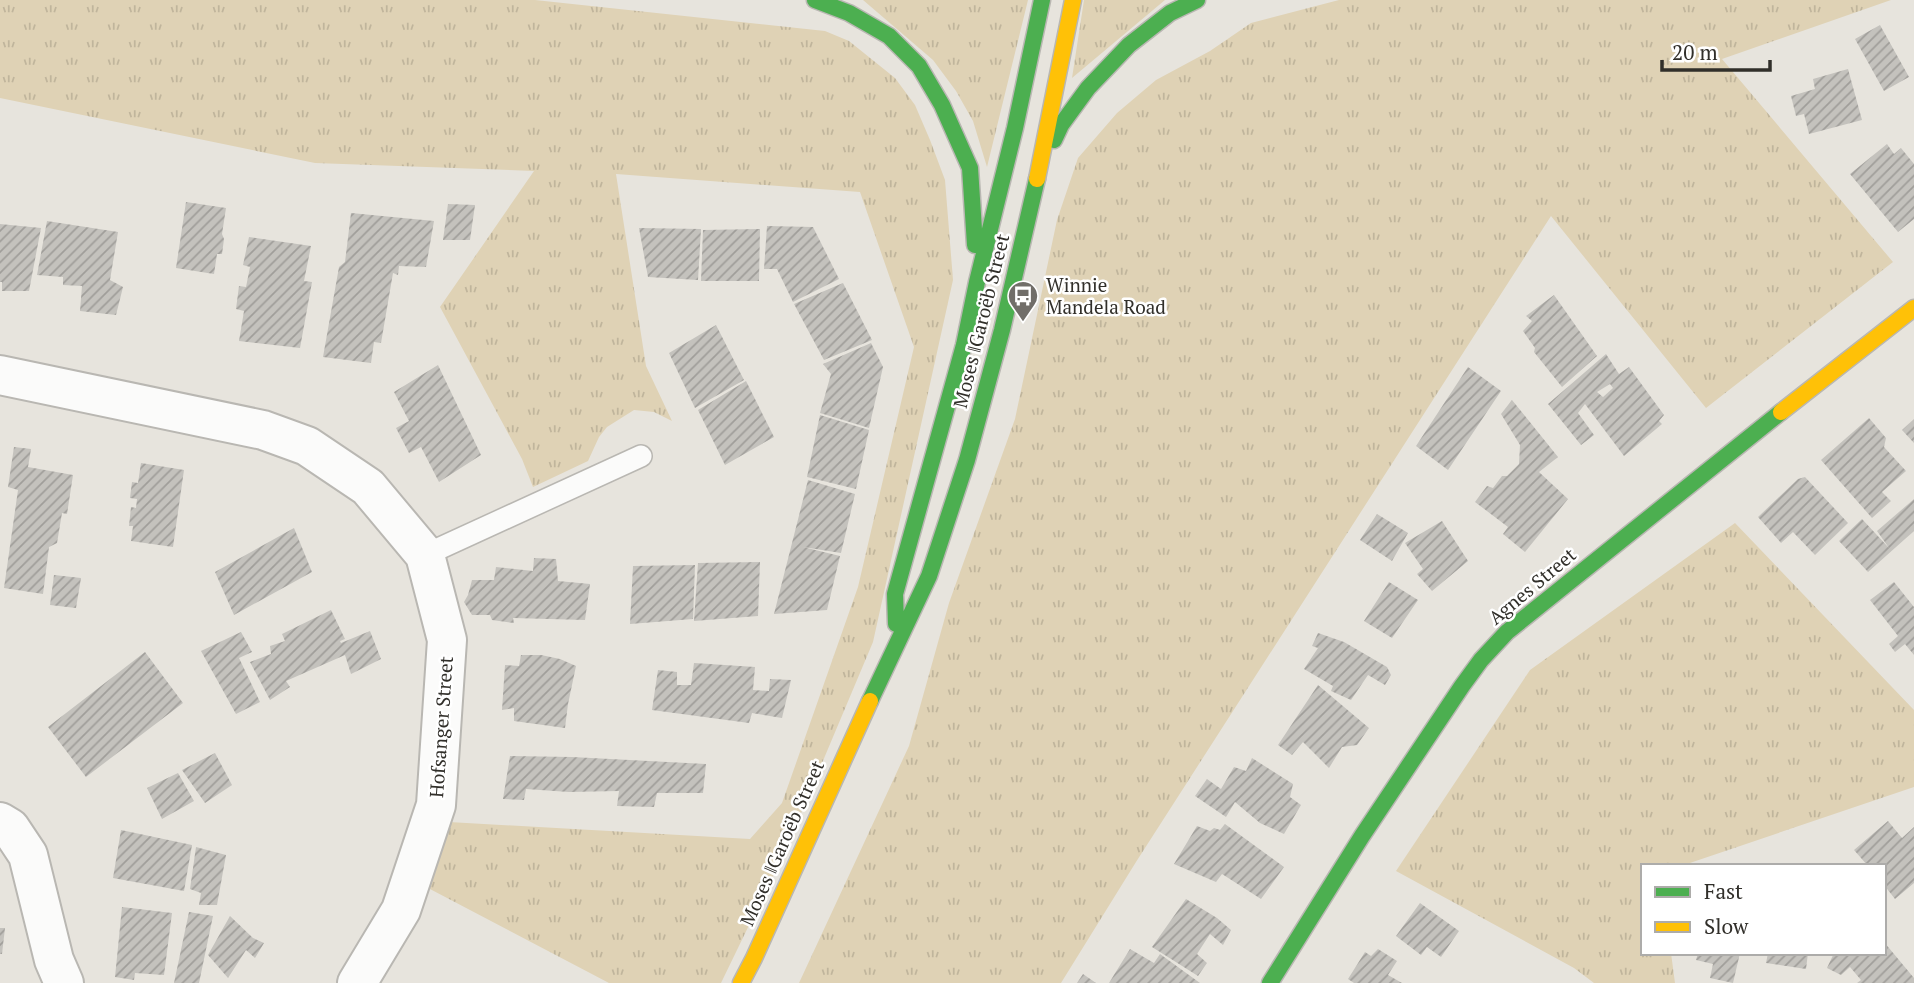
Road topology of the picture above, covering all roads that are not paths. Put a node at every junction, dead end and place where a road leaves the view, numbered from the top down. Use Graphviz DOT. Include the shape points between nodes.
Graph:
graph roads {
  1 [pos="815,0"];
  2 [pos="1042,0"];
  3 [pos="1073,0"];
  4 [pos="1197,0"];
  5 [pos="1040,167"];
  6 [pos="977,282"];
  7 [pos="1914,308"];
  8 [pos="0,375"];
  9 [pos="641,456"];
  10 [pos="425,555"];
  11 [pos="896,643"];
  12 [pos="0,822"];
  13 [pos="64,983"];
  14 [pos="357,983"];
  15 [pos="741,983"];
  16 [pos="1270,983"];
  1 -- 6 [label="main road" via="889,36 919,66 942,105 970,169"];
  2 -- 6 [label="main road, Moses ǁGaroëb Street"];
  3 -- 5 [label="main road, Moses ǁGaroëb Street"];
  4 -- 5 [label="main road" via="1170,13 1129,45 1088,88"];
  5 -- 11 [label="main road, Moses ǁGaroëb Street" via="967,460 929,576"];
  6 -- 11 [label="main road, Moses ǁGaroëb Street" via="895,594"];
  7 -- 16 [label="main road, Agnes Street" via="1507,632 1480,660"];
  8 -- 10 [label="street, Hofsanger Street" via="263,430 307,446 368,487"];
  9 -- 10 [label="lane"];
  10 -- 14 [label="street, Hofsanger Street" via="447,640 436,805 401,910"];
  11 -- 15 [label="main road, Moses ǁGaroëb Street"];
  12 -- 13 [label="street" via="10,828 28,855"];
}
